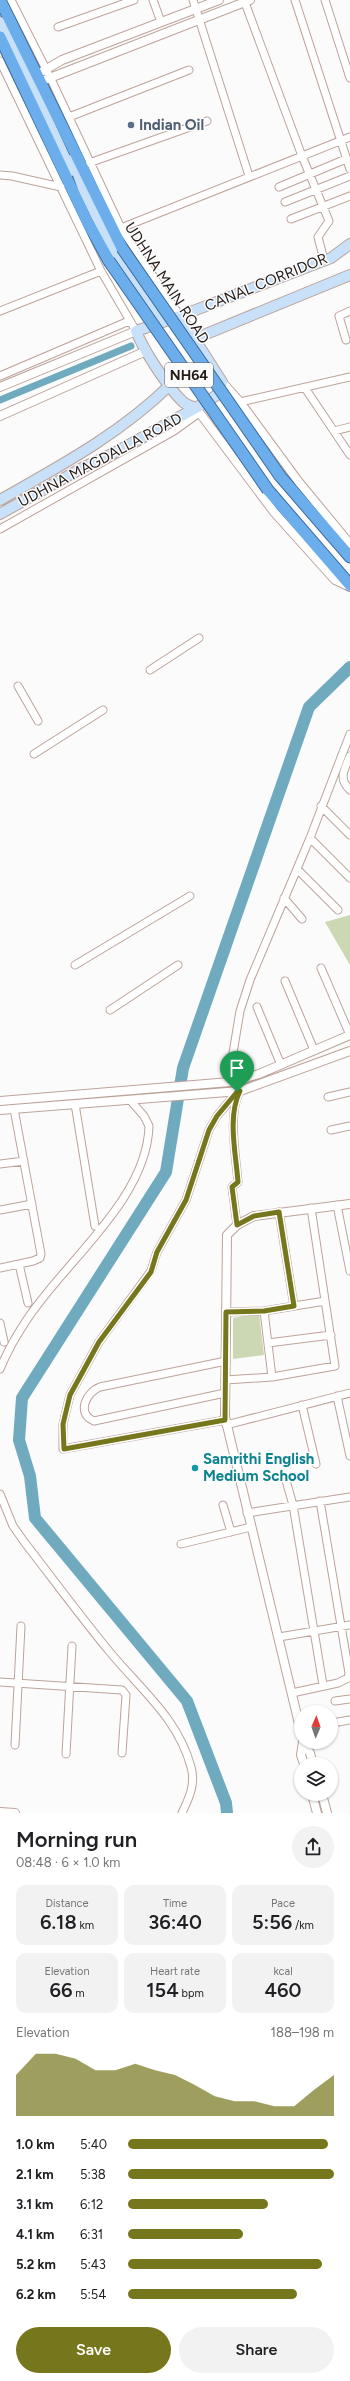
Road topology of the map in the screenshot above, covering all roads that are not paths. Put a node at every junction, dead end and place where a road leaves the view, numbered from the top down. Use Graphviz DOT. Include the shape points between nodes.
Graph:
graph roads {
  1 [pos="0,0"];
  2 [pos="11,0"];
  3 [pos="134,0"];
  4 [pos="153,0"];
  5 [pos="193,0"];
  6 [pos="219,0"];
  7 [pos="295,0"];
  8 [pos="325,0"];
  9 [pos="246,1"];
  10 [pos="196,9"];
  11 [pos="0,11"];
  12 [pos="200,18"];
  13 [pos="0,22"];
  14 [pos="161,22"];
  15 [pos="58,27"];
  16 [pos="0,37"];
  17 [pos="0,61"];
  18 [pos="189,70"];
  19 [pos="44,75"];
  20 [pos="350,78"];
  21 [pos="69,117"];
  22 [pos="207,121"];
  23 [pos="350,137"];
  24 [pos="339,141"];
  25 [pos="302,156"];
  26 [pos="346,159"];
  27 [pos="89,163"];
  28 [pos="350,170"];
  29 [pos="310,174"];
  30 [pos="0,176"];
  31 [pos="249,176"];
  32 [pos="350,176"];
  33 [pos="60,187"];
  34 [pos="279,187"];
  35 [pos="83,189"];
  36 [pos="317,190"];
  37 [pos="350,196"];
  38 [pos="285,202"];
  39 [pos="324,206"];
  40 [pos="291,219"];
  41 [pos="121,228"];
  42 [pos="350,244"];
  43 [pos="324,260"];
  44 [pos="101,271"];
  45 [pos="350,275"];
  46 [pos="0,311"];
  47 [pos="350,311"];
  48 [pos="180,316"];
  49 [pos="129,321"];
  50 [pos="164,322"];
  51 [pos="136,331"];
  52 [pos="194,339"];
  53 [pos="346,340"];
  54 [pos="146,351"];
  55 [pos="0,376"];
  56 [pos="350,377"];
  57 [pos="222,382"];
  58 [pos="170,385"];
  59 [pos="0,388"];
  60 [pos="305,388"];
  61 [pos="240,402"];
  62 [pos="199,409"];
  63 [pos="0,416"];
  64 [pos="350,427"];
  65 [pos="334,431"];
  66 [pos="350,455"];
  67 [pos="0,500"];
  68 [pos="0,514"];
  69 [pos="0,529"];
  70 [pos="350,544"];
  71 [pos="350,557"];
  72 [pos="350,586"];
  73 [pos="199,638"];
  74 [pos="150,670"];
  75 [pos="18,686"];
  76 [pos="103,710"];
  77 [pos="38,721"];
  78 [pos="350,734"];
  79 [pos="34,754"];
  80 [pos="350,756"];
  81 [pos="350,790"];
  82 [pos="321,806"];
  83 [pos="350,834"];
  84 [pos="310,838"];
  85 [pos="297,869"];
  86 [pos="350,878"];
  87 [pos="190,896"];
  88 [pos="284,898"];
  89 [pos="338,910"];
  90 [pos="302,919"];
  91 [pos="75,965"];
  92 [pos="178,965"];
  93 [pos="320,968"];
  94 [pos="284,981"];
  95 [pos="257,1007"];
  96 [pos="110,1010"];
  97 [pos="350,1035"];
  98 [pos="314,1050"];
  99 [pos="350,1051"];
  100 [pos="281,1065"];
  101 [pos="246,1079"];
  102 [pos="236,1092"];
  103 [pos="350,1092"];
  104 [pos="328,1097"];
  105 [pos="130,1100"];
  106 [pos="0,1101"];
  107 [pos="75,1104"];
  108 [pos="14,1109"];
  109 [pos="0,1110"];
  110 [pos="350,1126"];
  111 [pos="331,1130"];
  112 [pos="24,1161"];
  113 [pos="0,1164"];
  114 [pos="32,1204"];
  115 [pos="350,1204"];
  116 [pos="337,1205"];
  117 [pos="311,1208"];
  118 [pos="0,1210"];
  119 [pos="279,1212"];
  120 [pos="237,1225"];
  121 [pos="95,1226"];
  122 [pos="19,1264"];
  123 [pos="0,1268"];
  124 [pos="350,1271"];
  125 [pos="325,1301"];
  126 [pos="28,1303"];
  127 [pos="294,1306"];
  128 [pos="264,1311"];
  129 [pos="226,1312"];
  130 [pos="0,1323"];
  131 [pos="331,1335"];
  132 [pos="4,1342"];
  133 [pos="268,1343"];
  134 [pos="226,1361"];
  135 [pos="0,1369"];
  136 [pos="272,1377"];
  137 [pos="225,1380"];
  138 [pos="225,1393"];
  139 [pos="350,1393"];
  140 [pos="338,1396"];
  141 [pos="302,1404"];
  142 [pos="226,1422"];
  143 [pos="350,1456"];
  144 [pos="316,1464"];
  145 [pos="285,1477"];
  146 [pos="0,1494"];
  147 [pos="350,1497"];
  148 [pos="320,1501"];
  149 [pos="223,1505"];
  150 [pos="293,1505"];
  151 [pos="247,1513"];
  152 [pos="251,1527"];
  153 [pos="231,1532"];
  154 [pos="181,1544"];
  155 [pos="350,1625"];
  156 [pos="21,1626"];
  157 [pos="340,1627"];
  158 [pos="315,1630"];
  159 [pos="279,1637"];
  160 [pos="72,1646"];
  161 [pos="350,1673"];
  162 [pos="0,1682"];
  163 [pos="18,1684"];
  164 [pos="323,1685"];
  165 [pos="71,1687"];
  166 [pos="292,1693"];
  167 [pos="350,1699"];
  168 [pos="336,1702"];
  169 [pos="295,1705"];
  170 [pos="350,1720"];
  171 [pos="338,1722"];
  172 [pos="15,1744"];
  173 [pos="122,1753"];
  174 [pos="66,1754"];
  175 [pos="314,1801"];
  176 [pos="324,1801"];
  177 [pos="0,1812"];
  178 [pos="15,1813"];
  179 [pos="182,1813"];
  180 [pos="317,1813"];
  181 [pos="327,1813"];
  1 -- 19 [label="highway, UDHNA MAIN ROAD / NH64"];
  2 -- 19 [label="street"];
  3 -- 15 [label="street"];
  4 -- 14 [label="street"];
  5 -- 10 [label="street"];
  6 -- 10 [label="street"];
  7 -- 24 [label="street"];
  8 -- 20 [label="street"];
  9 -- 12 [label="street"];
  9 -- 25 [label="street"];
  10 -- 12 [label="street"];
  10 -- 14 [label="street"];
  11 -- 35 [label="main road" via="57,123 77,168"];
  12 -- 19 [label="street"];
  12 -- 31 [label="street"];
  13 -- 35 [label="main road" via="71,170"];
  14 -- 19 [label="street" via="62,60"];
  16 -- 72 [label="highway, NH64, bridge" via="87,221 109,261 268,490"];
  17 -- 33 [label="street"];
  18 -- 21 [label="street"];
  19 -- 21 [label="street"];
  19 -- 71 [label="highway, UDHNA MAIN ROAD / NH64, bridge" via="122,248 280,476"];
  21 -- 27 [label="street"];
  22 -- 27 [label="street"];
  23 -- 24 [label="street"];
  24 -- 25 [label="street"];
  24 -- 26 [label="street"];
  25 -- 29 [label="street"];
  25 -- 31 [label="street"];
  26 -- 28 [label="street"];
  26 -- 29 [label="street"];
  27 -- 41 [label="street"];
  29 -- 34 [label="street"];
  29 -- 36 [label="street"];
  30 -- 33 [label="street" via="12,176"];
  31 -- 41 [label="street"];
  32 -- 36 [label="street"];
  33 -- 44 [label="street"];
  35 -- 50 [label="main road" via="109,242"];
  36 -- 38 [label="street"];
  36 -- 39 [label="street"];
  37 -- 39 [label="street"];
  39 -- 40 [label="street"];
  39 -- 43 [label="street" via="329,221 318,237"];
  41 -- 48 [label="street"];
  42 -- 43 [label="main road, CANAL CORRIDOR"];
  43 -- 48 [label="main road, CANAL CORRIDOR"];
  44 -- 46 [label="street"];
  44 -- 49 [label="street"];
  45 -- 52 [label="main road"];
  47 -- 53 [label="street" via="339,316"];
  48 -- 50 [label="main road, CANAL CORRIDOR"];
  48 -- 52 [label="main road"];
  49 -- 51 [label="street"];
  49 -- 55 [label="street"];
  50 -- 51 [label="main road, CANAL CORRIDOR"];
  51 -- 54 [label="main road"];
  51 -- 59 [label="street"];
  52 -- 57 [label="main road"];
  54 -- 58 [label="main road"];
  54 -- 63 [label="street"];
  56 -- 60 [label="street"];
  57 -- 61 [label="street"];
  57 -- 62 [label="main road, UDHNA MAGDALLA ROAD" via="217,395"];
  58 -- 62 [label="main road" via="183,402"];
  58 -- 67 [label="main road" via="104,440"];
  60 -- 61 [label="street"];
  60 -- 65 [label="street"];
  61 -- 70 [label="street" via="298,481"];
  62 -- 68 [label="main road, UDHNA MAGDALLA ROAD" via="82,468"];
  62 -- 69 [label="street" via="174,431"];
  62 -- 72 [label="street" via="274,512 334,580"];
  64 -- 65 [label="street"];
  65 -- 66 [label="street"];
  73 -- 74 [label="street"];
  75 -- 77 [label="street"];
  76 -- 79 [label="street"];
  78 -- 82 [label="street"];
  80 -- 81 [label="street" via="342,776 344,785"];
  82 -- 83 [label="street"];
  82 -- 84 [label="street"];
  84 -- 85 [label="street"];
  84 -- 86 [label="street"];
  85 -- 88 [label="street"];
  85 -- 89 [label="street"];
  87 -- 91 [label="street"];
  88 -- 90 [label="street"];
  88 -- 101 [label="street" via="240,1011 233,1053 236,1065"];
  92 -- 96 [label="street"];
  93 -- 97 [label="street"];
  94 -- 98 [label="street"];
  95 -- 100 [label="street"];
  97 -- 98 [label="street"];
  98 -- 100 [label="street"];
  99 -- 102 [label="street"];
  100 -- 101 [label="street"];
  101 -- 106 [label="street"];
  102 -- 105 [label="street"];
  102 -- 120 [label="street" via="234,1113 238,1182 232,1187"];
  102 -- 142 [label="street" via="209,1130 186,1200 157,1252 151,1272 99,1342 70,1395 63,1424 62,1442 64,1449"];
  103 -- 104 [label="street"];
  105 -- 107 [label="street"];
  105 -- 135 [label="street" via="149,1126 137,1176 98,1234 26,1320"];
  107 -- 108 [label="street"];
  107 -- 121 [label="street"];
  108 -- 109 [label="street"];
  108 -- 112 [label="street"];
  110 -- 111 [label="street"];
  112 -- 113 [label="street"];
  112 -- 114 [label="street"];
  114 -- 118 [label="street"];
  114 -- 122 [label="street" via="41,1254 37,1260"];
  115 -- 116 [label="street"];
  116 -- 117 [label="street"];
  116 -- 124 [label="street"];
  117 -- 119 [label="street"];
  117 -- 125 [label="street"];
  119 -- 120 [label="street" via="254,1216"];
  119 -- 127 [label="street"];
  120 -- 129 [label="street" via="227,1235"];
  122 -- 123 [label="street"];
  122 -- 126 [label="street"];
  125 -- 127 [label="street"];
  125 -- 131 [label="street"];
  127 -- 128 [label="street"];
  128 -- 129 [label="street"];
  128 -- 133 [label="street"];
  129 -- 134 [label="street"];
  130 -- 132 [label="street"];
  131 -- 133 [label="street"];
  131 -- 136 [label="street" via="335,1366"];
  133 -- 136 [label="street"];
  134 -- 137 [label="street"];
  134 -- 138 [label="street" via="100,1387 93,1390 84,1402 87,1416 94,1421"];
  136 -- 137 [label="street"];
  137 -- 138 [label="street"];
  138 -- 142 [label="street"];
  139 -- 140 [label="street"];
  140 -- 141 [label="street"];
  140 -- 143 [label="street"];
  141 -- 142 [label="street"];
  141 -- 144 [label="street"];
  142 -- 151 [label="street"];
  145 -- 150 [label="street"];
  146 -- 179 [label="street" via="13,1526 25,1543 108,1651 170,1720 191,1766 193,1786"];
  147 -- 148 [label="street"];
  148 -- 150 [label="street"];
  148 -- 157 [label="street"];
  149 -- 153 [label="street"];
  150 -- 151 [label="street"];
  150 -- 158 [label="street"];
  151 -- 152 [label="street"];
  152 -- 153 [label="street"];
  152 -- 159 [label="street"];
  153 -- 154 [label="street"];
  155 -- 157 [label="street"];
  156 -- 163 [label="street"];
  157 -- 158 [label="street"];
  157 -- 161 [label="street"];
  158 -- 159 [label="street"];
  158 -- 164 [label="street"];
  159 -- 166 [label="street"];
  160 -- 165 [label="street"];
  161 -- 164 [label="street" via="348,1678 338,1683"];
  162 -- 163 [label="street"];
  163 -- 165 [label="street"];
  163 -- 172 [label="street"];
  164 -- 166 [label="street"];
  165 -- 173 [label="street" via="119,1688 125,1692"];
  165 -- 174 [label="street"];
  166 -- 169 [label="street"];
  167 -- 168 [label="street"];
  170 -- 171 [label="street"];
  175 -- 180 [label="street"];
  176 -- 181 [label="street"];
  177 -- 178 [label="street"];
}
